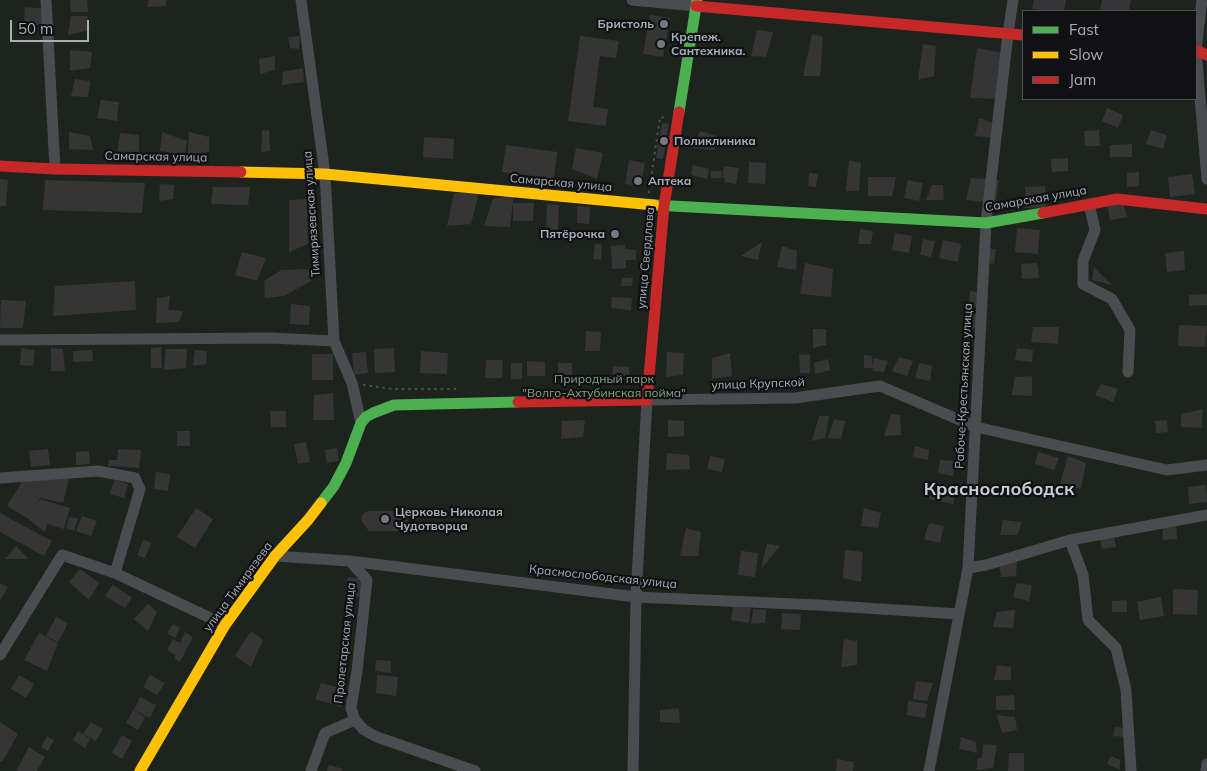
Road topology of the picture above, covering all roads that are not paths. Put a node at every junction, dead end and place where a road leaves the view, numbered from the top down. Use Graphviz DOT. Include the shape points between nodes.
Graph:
graph roads {
  1 [pos="46,0"];
  2 [pos="302,0"];
  3 [pos="632,0"];
  4 [pos="1013,0"];
  5 [pos="1202,0"];
  6 [pos="697,3"];
  7 [pos="1008,34"];
  8 [pos="1022,35"];
  9 [pos="1197,42"];
  10 [pos="1197,62"];
  11 [pos="0,166"];
  12 [pos="55,169"];
  13 [pos="325,174"];
  14 [pos="1207,179"];
  15 [pos="1089,204"];
  16 [pos="664,206"];
  17 [pos="1207,209"];
  18 [pos="986,223"];
  19 [pos="0,340"];
  20 [pos="334,341"];
  21 [pos="1128,372"];
  22 [pos="647,400"];
  23 [pos="362,423"];
  24 [pos="976,427"];
  25 [pos="1207,465"];
  26 [pos="0,478"];
  27 [pos="1207,515"];
  28 [pos="1070,540"];
  29 [pos="276,556"];
  30 [pos="350,561"];
  31 [pos="968,568"];
  32 [pos="115,573"];
  33 [pos="636,597"];
  34 [pos="959,614"];
  35 [pos="224,625"];
  36 [pos="0,655"];
  37 [pos="355,720"];
  38 [pos="1207,764"];
  39 [pos="145,769"];
  40 [pos="311,771"];
  41 [pos="475,771"];
  42 [pos="633,771"];
  43 [pos="929,771"];
  44 [pos="1131,771"];
  45 [pos="1206,771"];
  1 -- 12 [label="street"];
  2 -- 13 [label="street, Тимирязевская улица"];
  3 -- 6 [label="street"];
  4 -- 7 [label="street, Рабоче-Крестьянская улица"];
  5 -- 9 [label="street"];
  6 -- 7 [label="street"];
  6 -- 16 [label="street, улица Свердлова"];
  7 -- 8 [label="street"];
  7 -- 18 [label="street, Рабоче-Крестьянская улица"];
  10 -- 14 [label="street"];
  11 -- 12 [label="street, Самарская улица"];
  12 -- 13 [label="street, Самарская улица"];
  13 -- 16 [label="street, Самарская улица"];
  13 -- 20 [label="street, Тимирязевская улица"];
  15 -- 17 [label="street, Самарская улица" via="1117,199"];
  15 -- 18 [label="street, Самарская улица"];
  15 -- 21 [label="street" via="1095,230 1084,261 1083,284 1112,299 1130,330"];
  16 -- 18 [label="street, Самарская улица"];
  16 -- 22 [label="street, улица Свердлова"];
  18 -- 24 [label="street, Рабоче-Крестьянская улица"];
  19 -- 20 [label="street" via="271,338"];
  20 -- 23 [label="street, Тимирязевская улица" via="352,383"];
  22 -- 23 [label="street, улица Крупской" via="394,405 373,413"];
  22 -- 24 [label="street, улица Крупской" via="795,398 880,386"];
  22 -- 33 [label="street"];
  23 -- 29 [label="street, улица Тимирязева" via="334,486"];
  24 -- 25 [label="street, улица Крупской" via="1166,470"];
  24 -- 31 [label="street, Рабоче-Крестьянская улица"];
  26 -- 32 [label="street" via="98,471 135,478 140,489"];
  27 -- 28 [label="street"];
  28 -- 31 [label="street"];
  28 -- 44 [label="street" via="1083,575 1088,620 1116,648 1126,690"];
  29 -- 30 [label="street, Краснослободская улица"];
  29 -- 35 [label="street, улица Тимирязева"];
  30 -- 33 [label="street, Краснослободская улица"];
  30 -- 37 [label="street, Пролетарская улица" via="367,580 351,708"];
  31 -- 34 [label="street, Рабоче-Крестьянская улица"];
  32 -- 35 [label="street"];
  32 -- 36 [label="street" via="62,555"];
  33 -- 34 [label="street, Краснослободская улица"];
  33 -- 42 [label="street"];
  34 -- 43 [label="street, Рабоче-Крестьянская улица"];
  35 -- 39 [label="street, улица Тимирязева"];
  37 -- 40 [label="street" via="325,733"];
  37 -- 41 [label="street, Пролетарская улица" via="377,737"];
  38 -- 45 [label="street"];
}
